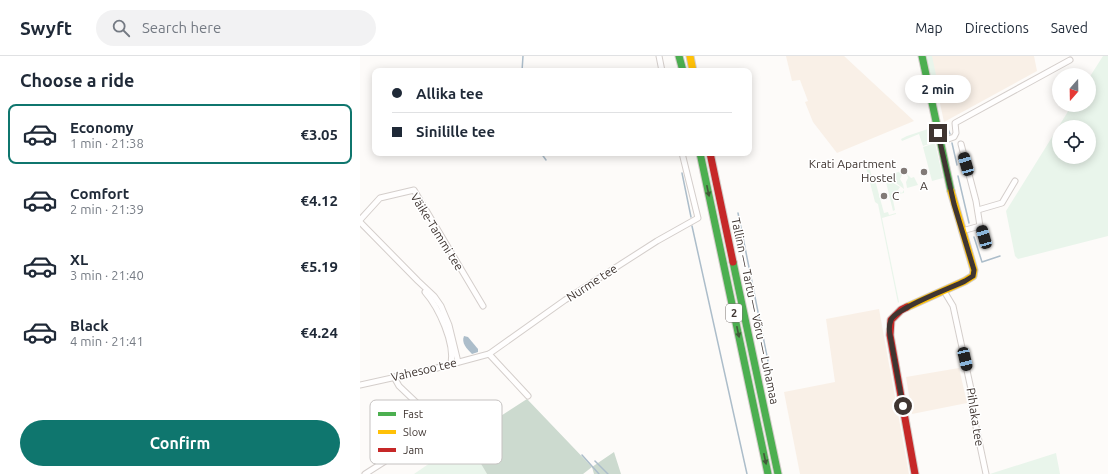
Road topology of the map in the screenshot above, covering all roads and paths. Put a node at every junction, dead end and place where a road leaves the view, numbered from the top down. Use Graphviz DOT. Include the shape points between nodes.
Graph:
graph roads {
  1 [pos="659,56"];
  2 [pos="679,56"];
  3 [pos="690,56"];
  4 [pos="922,56"];
  5 [pos="1070,60"];
  6 [pos="661,68"];
  7 [pos="682,68"];
  8 [pos="692,68"];
  9 [pos="940,142"];
  10 [pos="961,144"];
  11 [pos="683,156"];
  12 [pos="701,156"];
  13 [pos="711,156"];
  14 [pos="1015,181"];
  15 [pos="978,210"];
  16 [pos="360,221"];
  17 [pos="980,226"];
  18 [pos="962,231"];
  19 [pos="984,237"];
  20 [pos="418,281"];
  21 [pos="944,291"];
  22 [pos="483,306"];
  23 [pos="488,354"];
  24 [pos="458,362"];
  25 [pos="451,364"];
  26 [pos="394,377"];
  27 [pos="360,385"];
  28 [pos="528,396"];
  29 [pos="414,400"];
  30 [pos="381,464"];
  31 [pos="365,474"];
  32 [pos="768,474"];
  33 [pos="778,474"];
  34 [pos="916,474"];
  35 [pos="986,474"];
  1 -- 6 [label="street"];
  2 -- 7 [label="main road"];
  3 -- 8 [label="main road"];
  4 -- 9 [label="main road"];
  5 -- 9 [label="street" via="955,123 954,137"];
  9 -- 18 [label="main road"];
  10 -- 15 [label="street"];
  11 -- 23 [label="street, Nurme tee" via="698,218 657,241 572,296"];
  12 -- 32 [label="main road, Tallinn — Tartu — Võru — Luhamaa / 2, one-way"];
  13 -- 33 [label="main road, Tallinn — Tartu — Võru — Luhamaa / 2"];
  14 -- 15 [label="street" via="1002,203"];
  15 -- 17 [label="street"];
  16 -- 20 [label="street"];
  16 -- 22 [label="street, Väike-Tammi tee" via="380,198 414,190"];
  17 -- 18 [label="street"];
  17 -- 19 [label="street"];
  18 -- 21 [label="main road" via="973,264 973,276"];
  20 -- 24 [label="street" via="441,306 449,325"];
  20 -- 25 [label="street" via="441,317 451,351"];
  21 -- 34 [label="main road" via="901,310 893,317 890,325"];
  21 -- 35 [label="street, Pihlaka tee" via="953,306"];
  23 -- 24 [label="street, Vahesoo tee"];
  23 -- 28 [label="street"];
  24 -- 25 [label="street, Vahesoo tee"];
  25 -- 26 [label="street, Vahesoo tee"];
  26 -- 27 [label="street, Vahesoo tee"];
  26 -- 29 [label="street" via="399,386"];
  30 -- 31 [label="street"];
}
